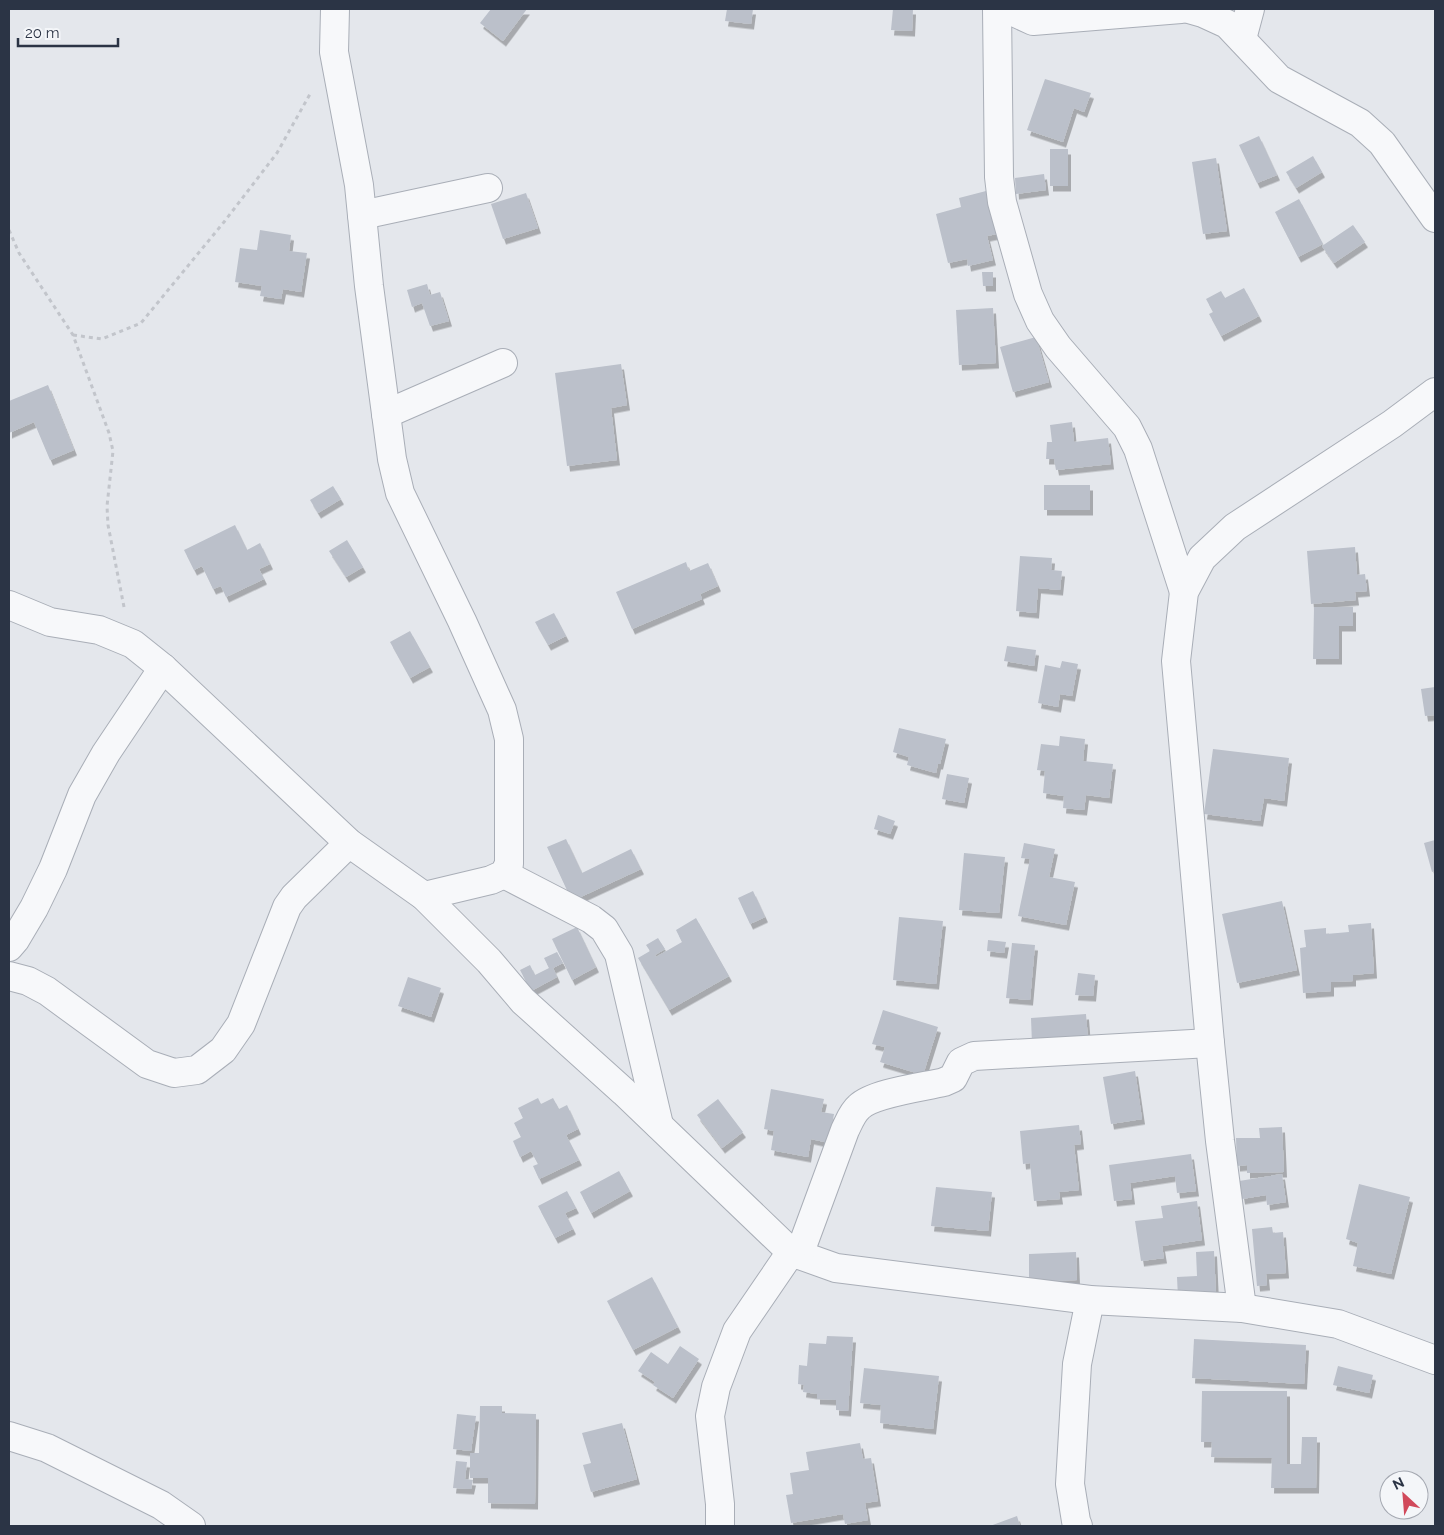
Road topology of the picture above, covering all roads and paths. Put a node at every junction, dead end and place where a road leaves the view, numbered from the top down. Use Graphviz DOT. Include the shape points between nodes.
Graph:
graph roads {
  1 [pos="335,9"];
  2 [pos="997,9"];
  3 [pos="1007,9"];
  4 [pos="1181,9"];
  5 [pos="1189,9"];
  6 [pos="1250,9"];
  7 [pos="1242,39"];
  8 [pos="334,52"];
  9 [pos="488,188"];
  10 [pos="362,215"];
  11 [pos="1435,218"];
  12 [pos="9,230"];
  13 [pos="73,335"];
  14 [pos="503,363"];
  15 [pos="1435,392"];
  16 [pos="386,414"];
  17 [pos="1184,592"];
  18 [pos="9,605"];
  19 [pos="133,644"];
  20 [pos="163,668"];
  21 [pos="350,843"];
  22 [pos="504,874"];
  23 [pos="424,896"];
  24 [pos="9,947"];
  25 [pos="9,976"];
  26 [pos="1210,1043"];
  27 [pos="659,1125"];
  28 [pos="795,1253"];
  29 [pos="1090,1300"];
  30 [pos="1242,1308"];
  31 [pos="1435,1360"];
  32 [pos="9,1436"];
  33 [pos="191,1526"];
  34 [pos="720,1526"];
  35 [pos="1078,1526"];
  1 -- 8 [label="street"];
  2 -- 17 [label="street" via="1000,186 1028,294 1040,321 1054,341 1127,427 1138,449"];
  3 -- 4 [label="street" via="1033,21"];
  5 -- 7 [label="street" via="1227,24"];
  6 -- 7 [label="street"];
  7 -- 11 [label="street" via="1279,79 1360,123 1377,138"];
  8 -- 10 [label="street"];
  8 -- 13 [label="path" via="276,154 141,323 102,339"];
  9 -- 10 [label="street"];
  10 -- 16 [label="street"];
  12 -- 13 [label="path" via="19,254"];
  13 -- 19 [label="path" via="113,451 108,525"];
  14 -- 16 [label="street"];
  15 -- 17 [label="street" via="1235,527 1202,558"];
  16 -- 22 [label="street" via="400,493 502,710 508,739 509,864"];
  17 -- 26 [label="street" via="1176,661"];
  18 -- 19 [label="street" via="50,622 99,630"];
  19 -- 20 [label="street"];
  20 -- 21 [label="street"];
  20 -- 24 [label="street" via="82,795 53,869 34,908"];
  21 -- 23 [label="street"];
  21 -- 25 [label="street" via="294,896 242,1024 223,1050 197,1070 174,1073 147,1064 47,991"];
  22 -- 23 [label="street" via="492,880"];
  22 -- 27 [label="street" via="604,929 619,954"];
  23 -- 27 [label="street" via="490,961 523,1001"];
  26 -- 28 [label="street" via="974,1056 961,1062 953,1078 944,1082 870,1099 854,1112 845,1130"];
  26 -- 30 [label="street"];
  27 -- 28 [label="street"];
  28 -- 29 [label="street" via="836,1268"];
  28 -- 34 [label="street" via="737,1332 716,1387 710,1416"];
  29 -- 30 [label="street"];
  29 -- 35 [label="street" via="1077,1364 1071,1464 1070,1484"];
  30 -- 31 [label="street" via="1338,1324"];
  32 -- 33 [label="street" via="55,1452 161,1505"];
}
